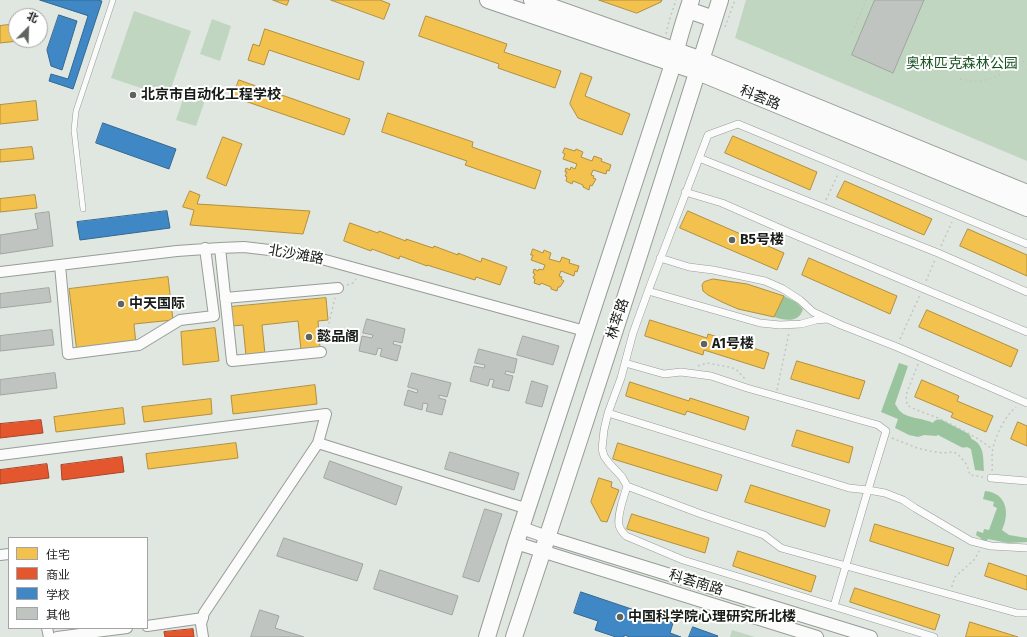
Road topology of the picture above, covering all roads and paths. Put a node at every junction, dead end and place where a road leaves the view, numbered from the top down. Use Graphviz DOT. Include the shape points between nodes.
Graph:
graph roads {
  1 [pos="113,0"];
  2 [pos="488,0"];
  3 [pos="532,0"];
  4 [pos="720,0"];
  5 [pos="866,0"];
  6 [pos="689,5"];
  7 [pos="714,19"];
  8 [pos="852,33"];
  9 [pos="674,57"];
  10 [pos="1023,61"];
  11 [pos="1027,65"];
  12 [pos="700,66"];
  13 [pos="1007,67"];
  14 [pos="960,79"];
  15 [pos="662,98"];
  16 [pos="687,106"];
  17 [pos="699,158"];
  18 [pos="841,167"];
  19 [pos="685,192"];
  20 [pos="1027,193"];
  21 [pos="823,207"];
  22 [pos="1027,208"];
  23 [pos="83,209"];
  24 [pos="955,214"];
  25 [pos="1027,244"];
  26 [pos="205,248"];
  27 [pos="220,248"];
  28 [pos="938,253"];
  29 [pos="660,258"];
  30 [pos="60,265"];
  31 [pos="362,271"];
  32 [pos="0,272"];
  33 [pos="338,288"];
  34 [pos="923,288"];
  35 [pos="648,291"];
  36 [pos="1027,292"];
  37 [pos="225,298"];
  38 [pos="828,319"];
  39 [pos="791,325"];
  40 [pos="585,331"];
  41 [pos="1027,332"];
  42 [pos="897,347"];
  43 [pos="321,352"];
  44 [pos="921,357"];
  45 [pos="625,363"];
  46 [pos="776,396"];
  47 [pos="1025,402"];
  48 [pos="608,413"];
  49 [pos="885,436"];
  50 [pos="318,443"];
  51 [pos="992,449"];
  52 [pos="0,455"];
  53 [pos="991,478"];
  54 [pos="1027,481"];
  55 [pos="627,486"];
  56 [pos="868,490"];
  57 [pos="528,509"];
  58 [pos="519,535"];
  59 [pos="545,544"];
  60 [pos="982,544"];
  61 [pos="1027,548"];
  62 [pos="506,575"];
  63 [pos="532,583"];
  64 [pos="957,597"];
  65 [pos="834,606"];
  66 [pos="1027,613"];
  67 [pos="203,618"];
  68 [pos="148,626"];
  69 [pos="120,629"];
  70 [pos="57,637"];
  71 [pos="203,637"];
  72 [pos="487,637"];
  73 [pos="514,637"];
  74 [pos="817,637"];
  75 [pos="871,637"];
  76 [pos="934,637"];
  1 -- 23 [label="lane" via="76,111 74,130"];
  2 -- 9 [label="main road, 科荟路"];
  3 -- 9 [label="main road, 科荟路"];
  4 -- 7 [label="main road, 林萃路"];
  5 -- 8 [label="path"];
  6 -- 7 [label="main road"];
  6 -- 9 [label="main road, 林萃路"];
  7 -- 12 [label="main road, 林萃路"];
  9 -- 12 [label="main road, 科荟路"];
  9 -- 15 [label="main road, 林萃路"];
  10 -- 11 [label="path"];
  12 -- 16 [label="main road, 林萃路"];
  12 -- 20 [label="main road, 科荟路"];
  12 -- 22 [label="main road, 科荟路"];
  13 -- 14 [label="path" via="998,76 986,80 977,82"];
  15 -- 16 [label="main road"];
  15 -- 40 [label="main road, 林萃路"];
  16 -- 59 [label="main road, 林萃路"];
  17 -- 18 [label="street" via="708,135 738,124"];
  17 -- 19 [label="street"];
  17 -- 21 [label="street"];
  18 -- 21 [label="path"];
  18 -- 24 [label="street"];
  19 -- 29 [label="street"];
  19 -- 34 [label="street" via="722,203"];
  21 -- 28 [label="street"];
  24 -- 25 [label="street"];
  24 -- 28 [label="path"];
  26 -- 27 [label="street, 北沙滩路"];
  26 -- 30 [label="street, 北沙滩路"];
  26 -- 30 [label="street" via="214,316 180,320 139,345 68,354"];
  27 -- 31 [label="street, 北沙滩路" via="244,247 286,252"];
  27 -- 37 [label="street"];
  28 -- 34 [label="path"];
  28 -- 36 [label="street"];
  29 -- 35 [label="street"];
  29 -- 38 [label="street" via="689,267 765,281"];
  30 -- 32 [label="street, 北沙滩路"];
  31 -- 33 [label="path" via="353,283"];
  31 -- 40 [label="street, 北沙滩路"];
  33 -- 37 [label="street"];
  33 -- 43 [label="path"];
  34 -- 41 [label="street"];
  34 -- 42 [label="path"];
  35 -- 39 [label="street" via="760,323"];
  35 -- 45 [label="street"];
  37 -- 43 [label="street" via="232,361"];
  38 -- 39 [label="street"];
  38 -- 42 [label="street"];
  39 -- 46 [label="path"];
  40 -- 57 [label="main road, 林萃路"];
  42 -- 44 [label="street"];
  44 -- 47 [label="street"];
  44 -- 51 [label="path" via="906,395 907,405 967,432"];
  45 -- 46 [label="street" via="664,374 681,372 711,376"];
  45 -- 48 [label="street"];
  46 -- 49 [label="street" via="878,426 886,431"];
  47 -- 51 [label="path" via="1013,409 1006,418"];
  48 -- 55 [label="street" via="602,449 604,456"];
  48 -- 56 [label="street" via="850,488"];
  49 -- 53 [label="path" via="917,448 953,452 967,465 970,475"];
  49 -- 56 [label="street"];
  50 -- 52 [label="street" via="326,414"];
  50 -- 57 [label="street"];
  50 -- 67 [label="street"];
  51 -- 53 [label="path"];
  53 -- 54 [label="street"];
  55 -- 64 [label="street" via="764,535 781,548"];
  55 -- 65 [label="street" via="619,516 621,531 626,536 682,560"];
  56 -- 60 [label="street" via="903,500 965,538"];
  56 -- 65 [label="street"];
  57 -- 58 [label="main road, 林萃路"];
  58 -- 59 [label="street, 科荟南路"];
  58 -- 62 [label="main road, 林萃路"];
  59 -- 63 [label="main road, 林萃路"];
  59 -- 74 [label="street, 科荟南路"];
  59 -- 75 [label="street, 科荟南路"];
  60 -- 61 [label="street"];
  60 -- 64 [label="path" via="975,558 955,577 952,586"];
  62 -- 63 [label="main road"];
  62 -- 72 [label="main road, 林萃路"];
  63 -- 73 [label="main road, 林萃路"];
  64 -- 66 [label="street" via="1017,614"];
  65 -- 76 [label="street"];
  67 -- 68 [label="street"];
  67 -- 71 [label="street"];
  69 -- 70 [label="street"];
}
